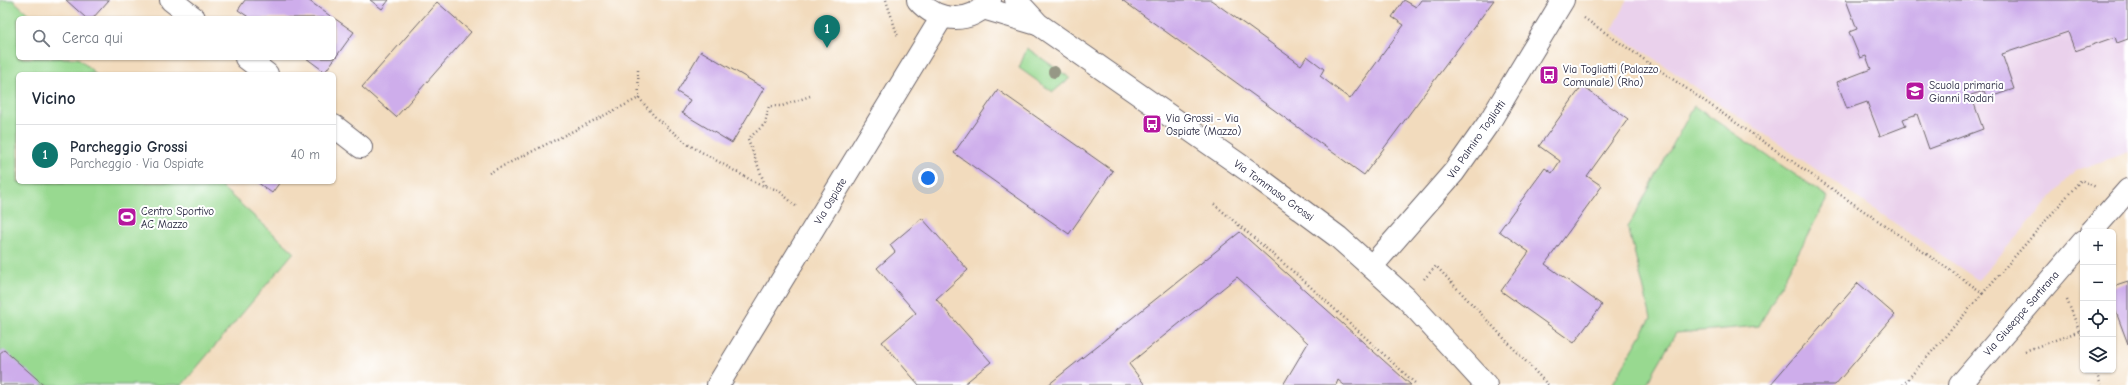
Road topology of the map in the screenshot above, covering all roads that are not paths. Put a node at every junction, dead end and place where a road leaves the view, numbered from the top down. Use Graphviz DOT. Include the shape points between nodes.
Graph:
graph roads {
  1 [pos="171,0"];
  2 [pos="918,0"];
  3 [pos="1016,0"];
  4 [pos="1563,1"];
  5 [pos="986,4"];
  6 [pos="191,16"];
  7 [pos="942,17"];
  8 [pos="1038,24"];
  9 [pos="249,60"];
  10 [pos="264,72"];
  11 [pos="336,128"];
  12 [pos="361,147"];
  13 [pos="2122,196"];
  14 [pos="2094,229"];
  15 [pos="2080,245"];
  16 [pos="1372,266"];
  17 [pos="718,385"];
  18 [pos="1486,385"];
  19 [pos="1960,385"];
  1 -- 6 [label="street"];
  2 -- 7 [label="street" via="930,11"];
  3 -- 8 [label="street, Via Tommaso Grossi"];
  4 -- 16 [label="street, Via Palmiro Togliatti" via="1490,121 1454,172"];
  5 -- 7 [label="street" via="970,16"];
  5 -- 8 [label="street, Via Tommaso Grossi"];
  7 -- 17 [label="street, Via Ospiate"];
  8 -- 16 [label="street, Via Tommaso Grossi" via="1260,179 1338,237"];
  9 -- 10 [label="street"];
  11 -- 12 [label="street"];
  13 -- 14 [label="street"];
  15 -- 19 [label="street, Via Giuseppe Sartirana"];
  16 -- 18 [label="street, Via Tommaso Grossi" via="1406,298"];
}
